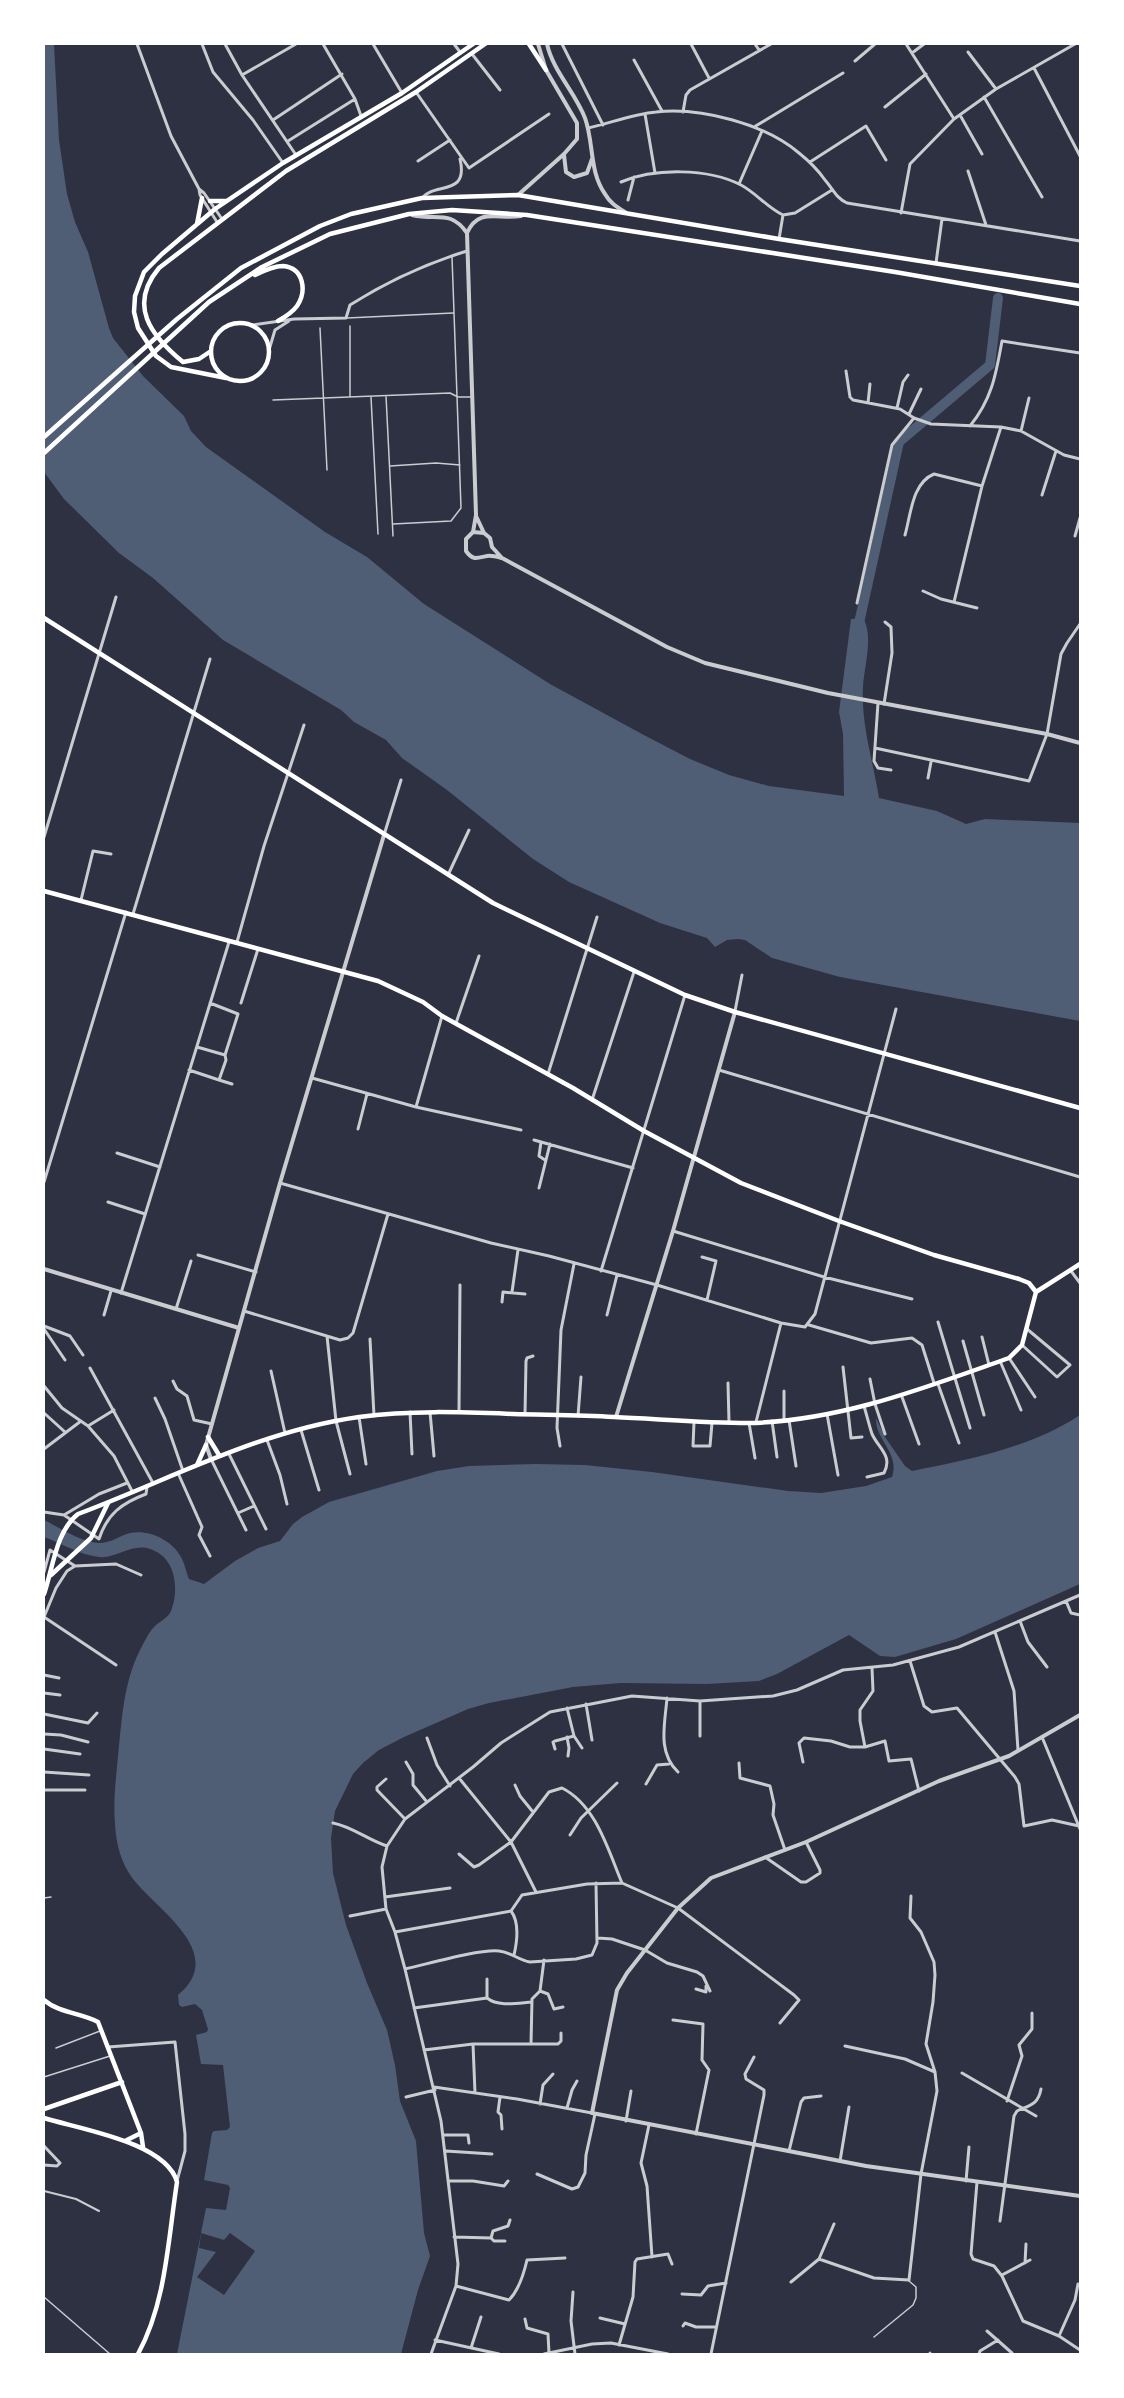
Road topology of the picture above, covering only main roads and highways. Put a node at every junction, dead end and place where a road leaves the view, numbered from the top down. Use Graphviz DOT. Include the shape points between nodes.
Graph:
graph roads {
  1 [pos="473,44"];
  2 [pos="485,44"];
  3 [pos="529,44"];
  4 [pos="546,70"];
  5 [pos="202,198"];
  6 [pos="210,201"];
  7 [pos="227,201"];
  8 [pos="197,224"];
  9 [pos="245,279"];
  10 [pos="1080,286"];
  11 [pos="1080,303"];
  12 [pos="278,321"];
  13 [pos="211,351"];
  14 [pos="226,378"];
  15 [pos="44,437"];
  16 [pos="44,453"];
  17 [pos="44,618"];
  18 [pos="44,891"];
  19 [pos="1080,1108"];
  20 [pos="1080,1264"];
  21 [pos="1036,1292"];
  22 [pos="208,1437"];
  23 [pos="206,1445"];
  24 [pos="219,1455"];
  25 [pos="197,1465"];
  26 [pos="108,1503"];
  27 [pos="50,1576"];
  28 [pos="44,1594"];
  29 [pos="44,2001"];
  30 [pos="122,2082"];
  31 [pos="45,2108"];
  32 [pos="45,2119"];
  33 [pos="141,2133"];
  34 [pos="124,2142"];
  35 [pos="143,2147"];
  36 [pos="138,2355"];
  1 -- 7 [label="main road" via="402,93"];
  2 -- 13 [label="main road" via="416,93 286,171 159,268 149,280 143,301 151,326 183,362 199,359"];
  3 -- 4 [label="main road"];
  5 -- 8 [label="main road"];
  6 -- 7 [label="main road"];
  7 -- 8 [label="main road"];
  8 -- 14 [label="main road" via="144,273 133,304 135,319 156,356 171,368"];
  9 -- 11 [label="main road" via="330,234 409,214 452,210 527,215"];
  9 -- 12 [label="main road" via="282,266 296,271 303,293 295,308"];
  9 -- 16 [label="main road" via="209,303"];
  10 -- 15 [label="main road" via="518,195 423,198 351,214 241,268"];
  13 -- 14 [label="main road" via="215,367"];
  13 -- 14 [label="main road" via="213,339 225,326 235,323 252,325 265,335 267,362 257,375 243,381"];
  17 -- 19 [label="main road" via="493,903 634,972 735,1012"];
  18 -- 21 [label="main road" via="388,985 741,1183 943,1258 1019,1279"];
  20 -- 21 [label="main road"];
  21 -- 24 [label="main road" via="1022,1346 1009,1358 902,1397 827,1414 749,1423 410,1412 300,1429"];
  22 -- 24 [label="main road"];
  23 -- 25 [label="main road"];
  24 -- 25 [label="main road"];
  25 -- 26 [label="main road"];
  26 -- 27 [label="main road" via="91,1538"];
  26 -- 27 [label="main road" via="68,1522"];
  27 -- 28 [label="main road"];
  29 -- 30 [label="main road" via="98,2022"];
  30 -- 31 [label="main road"];
  30 -- 33 [label="main road"];
  31 -- 32 [label="main road"];
  32 -- 34 [label="main road"];
  33 -- 34 [label="main road"];
  33 -- 35 [label="main road"];
  34 -- 35 [label="main road"];
  35 -- 36 [label="main road" via="170,2168 177,2182 156,2314"];
}
